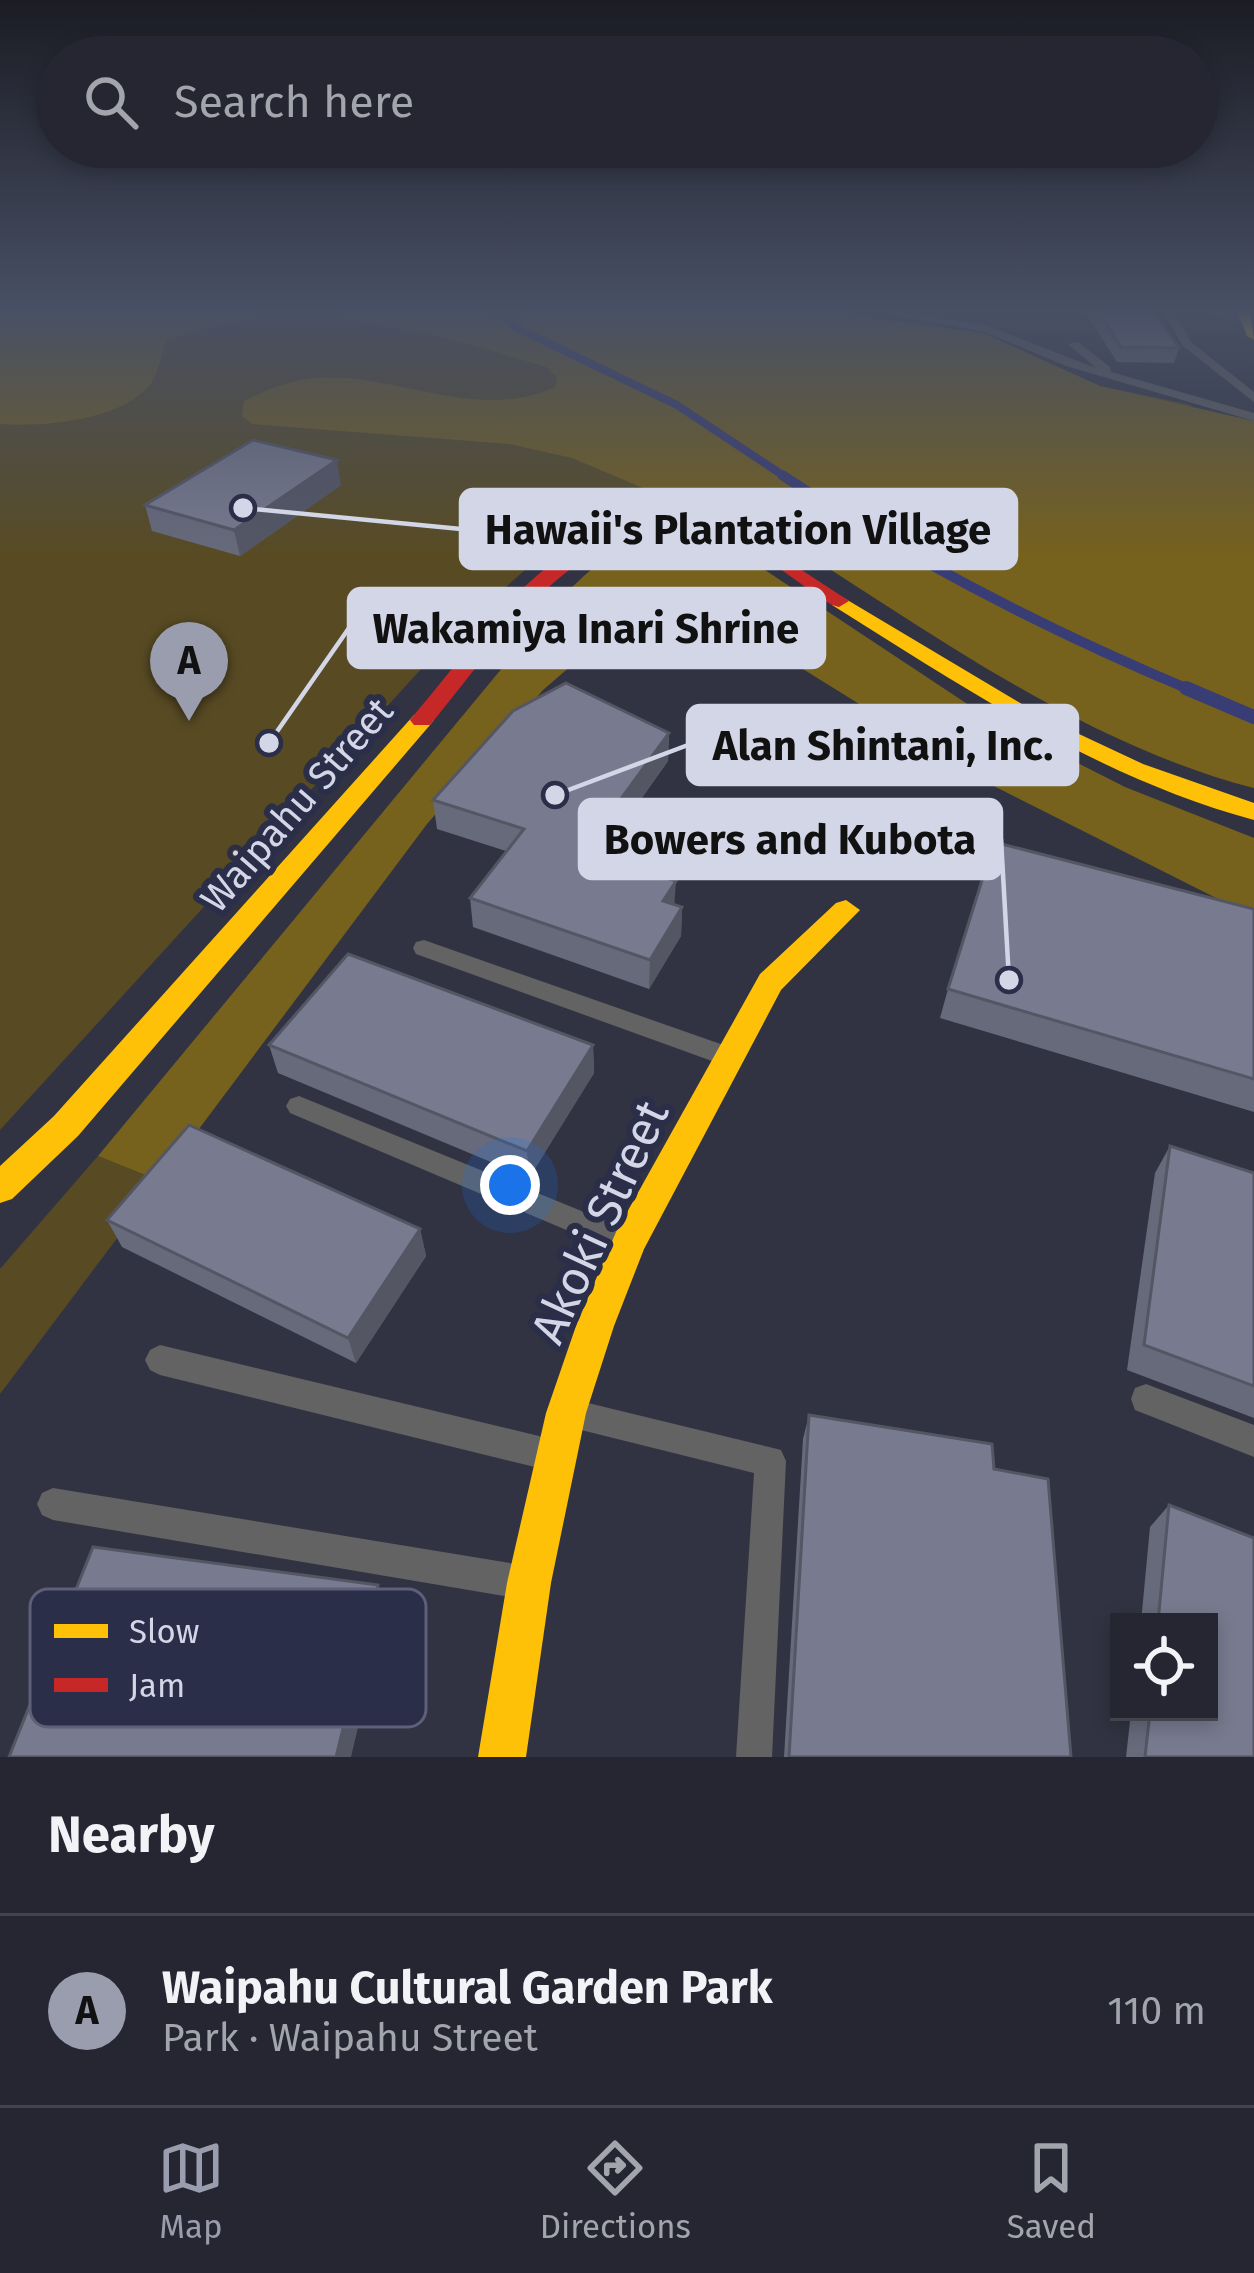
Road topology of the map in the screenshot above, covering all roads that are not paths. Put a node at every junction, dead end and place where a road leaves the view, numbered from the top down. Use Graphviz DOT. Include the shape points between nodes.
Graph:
graph roads {
  1 [pos="1168,391"];
  2 [pos="1254,416"];
  3 [pos="1254,812"];
  4 [pos="847,910"];
  5 [pos="424,948"];
  6 [pos="729,1057"];
  7 [pos="299,1106"];
  8 [pos="0,1188"];
  9 [pos="629,1243"];
  10 [pos="160,1360"];
  11 [pos="1146,1399"];
  12 [pos="566,1413"];
  13 [pos="1254,1441"];
  14 [pos="556,1457"];
  15 [pos="53,1504"];
  16 [pos="529,1583"];
  17 [pos="502,1757"];
  18 [pos="754,1757"];
  1 -- 2 [label="lane"];
  3 -- 8 [label="street, Waipahu Street" via="1134,769 1024,716 724,530 678,519 630,526 550,574 82,1108"];
  4 -- 6 [label="street, Akoki Street" via="770,982"];
  5 -- 6 [label="lane"];
  6 -- 9 [label="street, Akoki Street"];
  7 -- 9 [label="lane"];
  9 -- 12 [label="street, Akoki Street"];
  10 -- 14 [label="lane"];
  11 -- 13 [label="lane"];
  12 -- 14 [label="street, Akoki Street"];
  12 -- 18 [label="lane" via="770,1461"];
  14 -- 16 [label="street, Akoki Street"];
  15 -- 16 [label="lane"];
  16 -- 17 [label="street, Akoki Street"];
}
